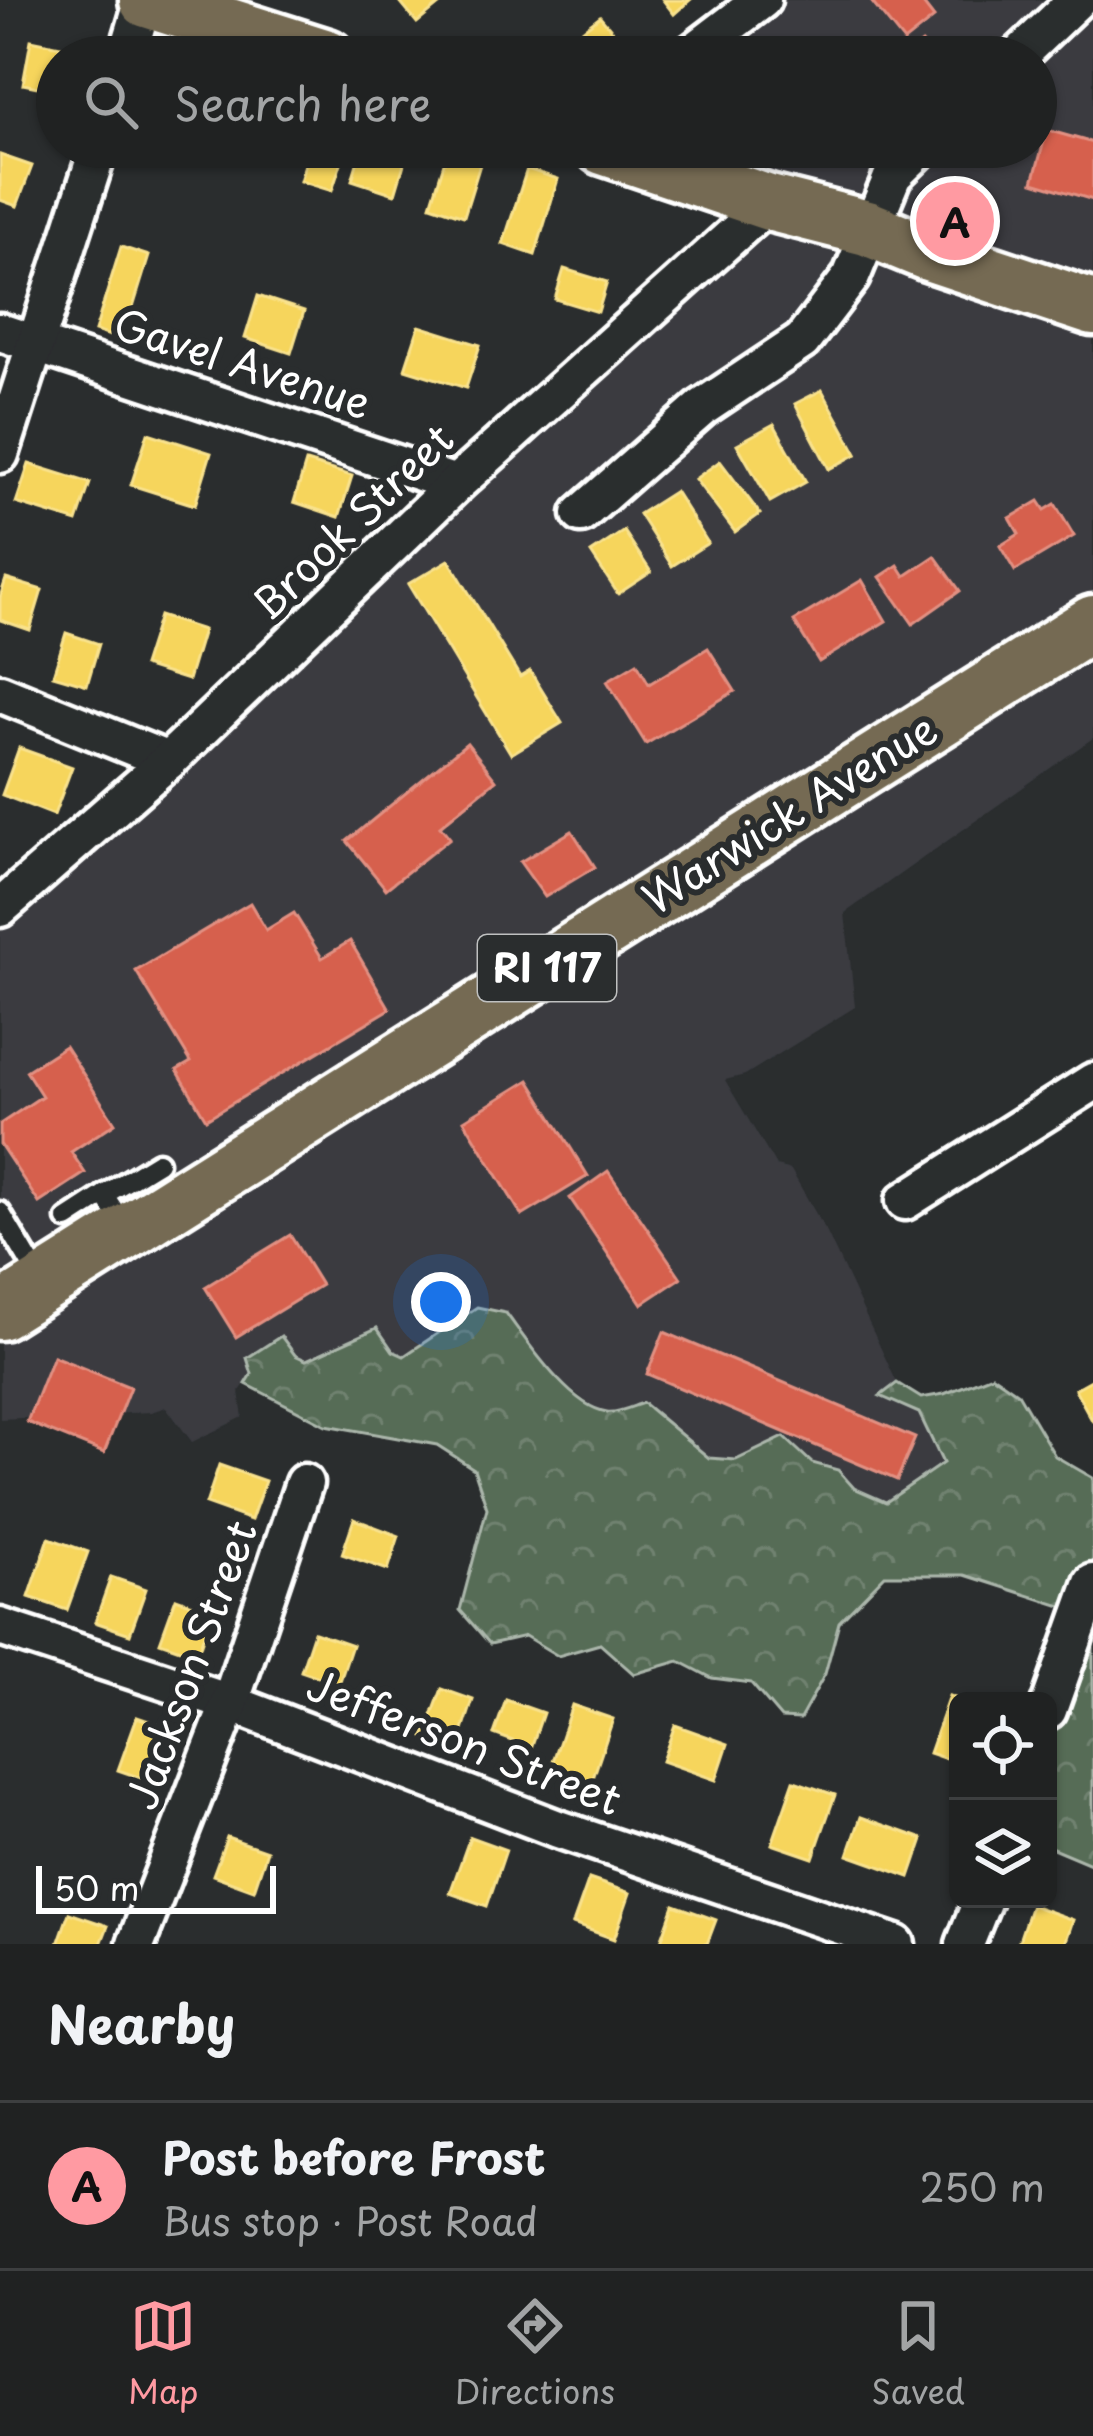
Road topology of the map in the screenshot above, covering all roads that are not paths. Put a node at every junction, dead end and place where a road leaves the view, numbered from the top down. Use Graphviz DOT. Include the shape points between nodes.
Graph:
graph roads {
  1 [pos="762,0"];
  2 [pos="1078,0"];
  3 [pos="166,2"];
  4 [pos="142,36"];
  5 [pos="266,36"];
  6 [pos="715,36"];
  7 [pos="1039,36"];
  8 [pos="90,168"];
  9 [pos="665,168"];
  10 [pos="900,168"];
  11 [pos="769,203"];
  12 [pos="867,228"];
  13 [pos="1093,308"];
  14 [pos="17,337"];
  15 [pos="0,454"];
  16 [pos="456,484"];
  17 [pos="580,514"];
  18 [pos="1093,623"];
  19 [pos="0,693"];
  20 [pos="168,761"];
  21 [pos="0,908"];
  22 [pos="1093,1082"];
  23 [pos="158,1162"];
  24 [pos="905,1201"];
  25 [pos="0,1212"];
  26 [pos="117,1214"];
  27 [pos="68,1219"];
  28 [pos="22,1299"];
  29 [pos="304,1483"];
  30 [pos="1093,1583"];
  31 [pos="0,1628"];
  32 [pos="1054,1692"];
  33 [pos="230,1703"];
  34 [pos="979,1908"];
  35 [pos="136,1944"];
  36 [pos="896,1944"];
  37 [pos="965,1944"];
  1 -- 6 [label="street"];
  2 -- 7 [label="street"];
  3 -- 4 [label="street"];
  3 -- 5 [label="main road"];
  8 -- 14 [label="street"];
  9 -- 11 [label="main road"];
  10 -- 12 [label="street"];
  11 -- 12 [label="main road"];
  11 -- 16 [label="street, Brook Street"];
  12 -- 13 [label="main road"];
  12 -- 17 [label="street" via="850,277 802,340 703,406"];
  14 -- 15 [label="street"];
  14 -- 16 [label="street, Gavel Avenue"];
  16 -- 20 [label="street, Brook Street"];
  18 -- 26 [label="main road, Warwick Avenue / RI 117"];
  19 -- 20 [label="street"];
  20 -- 21 [label="street, Brook Street"];
  22 -- 24 [label="street"];
  23 -- 26 [label="lane"];
  25 -- 28 [label="lane"];
  26 -- 27 [label="lane"];
  26 -- 28 [label="main road, Warwick Avenue / RI 117"];
  29 -- 33 [label="street, Jackson Street"];
  30 -- 32 [label="street"];
  31 -- 33 [label="street, Jefferson Street"];
  33 -- 35 [label="street, Jackson Street"];
  33 -- 36 [label="street, Jefferson Street" via="558,1829"];
  34 -- 37 [label="street"];
}
